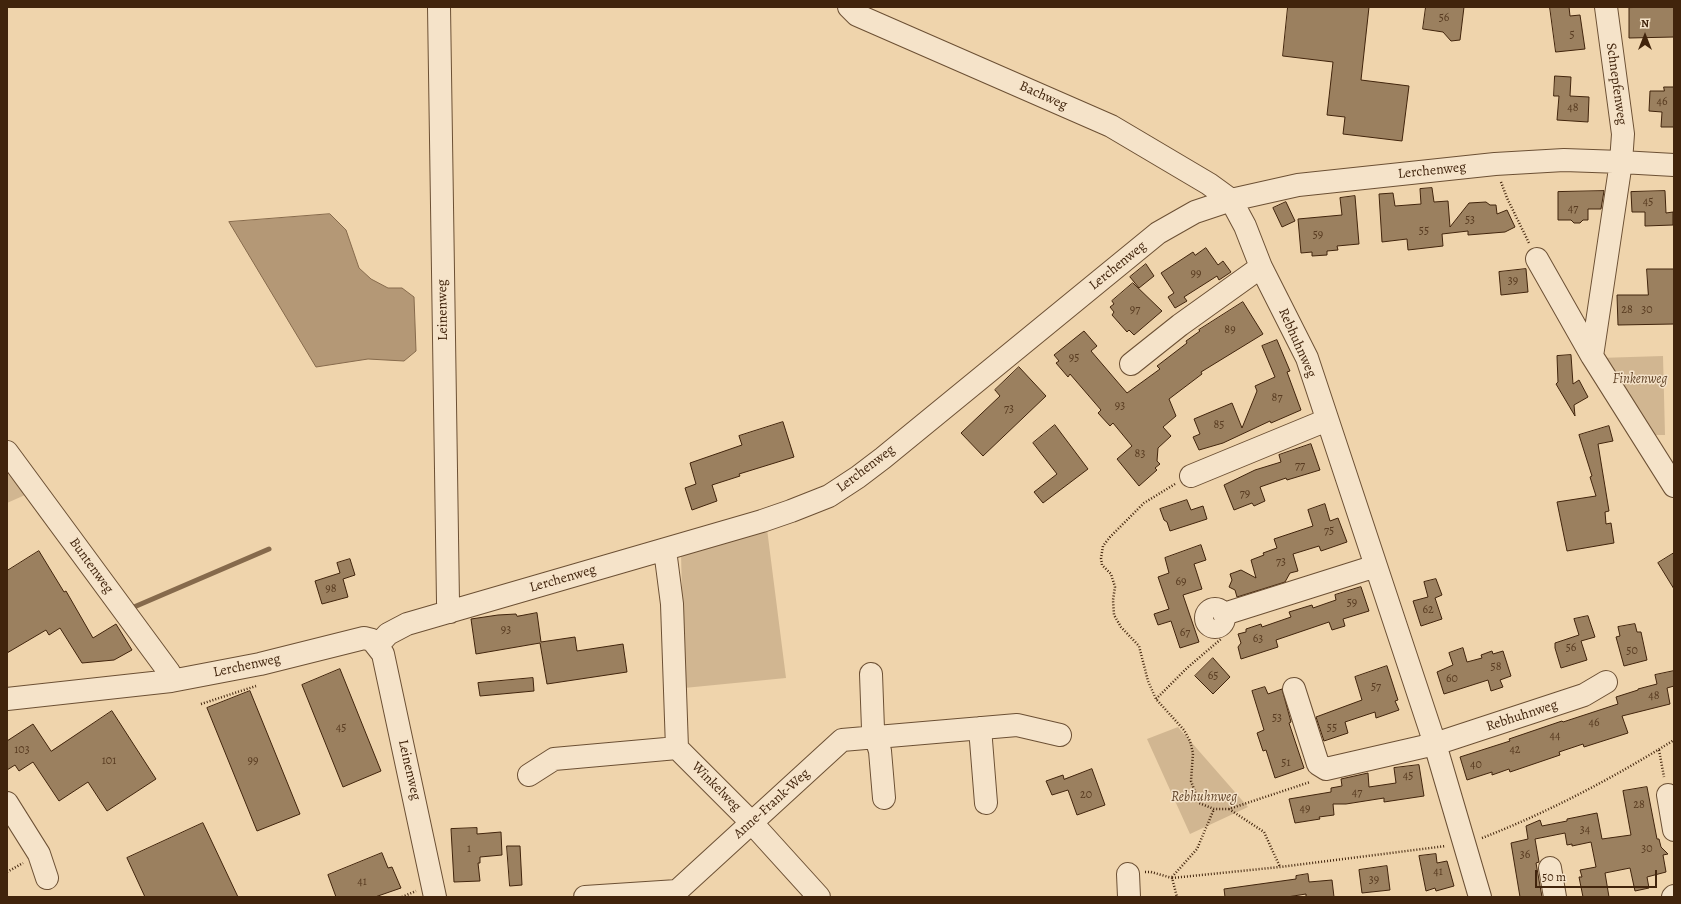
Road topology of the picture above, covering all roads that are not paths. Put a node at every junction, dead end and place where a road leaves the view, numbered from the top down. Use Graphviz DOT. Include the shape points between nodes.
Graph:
graph roads {
  1 [pos="439,7"];
  2 [pos="849,7"];
  3 [pos="1606,7"];
  4 [pos="1621,162"];
  5 [pos="1674,166"];
  6 [pos="1231,200"];
  7 [pos="1537,259"];
  8 [pos="1261,267"];
  9 [pos="1592,356"];
  10 [pos="1131,364"];
  11 [pos="1327,420"];
  12 [pos="7,452"];
  13 [pos="1191,476"];
  14 [pos="1674,486"];
  15 [pos="665,550"];
  16 [pos="1376,566"];
  17 [pos="450,612"];
  18 [pos="1221,627"];
  19 [pos="378,646"];
  20 [pos="871,674"];
  21 [pos="171,681"];
  22 [pos="1606,682"];
  23 [pos="1294,688"];
  24 [pos="7,699"];
  25 [pos="980,728"];
  26 [pos="1060,735"];
  27 [pos="876,738"];
  28 [pos="1435,744"];
  29 [pos="677,748"];
  30 [pos="529,775"];
  31 [pos="1668,795"];
  32 [pos="884,798"];
  33 [pos="7,803"];
  34 [pos="986,803"];
  35 [pos="751,822"];
  36 [pos="1674,830"];
  37 [pos="1550,868"];
  38 [pos="1128,874"];
  39 [pos="46,878"];
  40 [pos="677,894"];
  41 [pos="436,897"];
  42 [pos="585,897"];
  43 [pos="819,897"];
  44 [pos="1129,897"];
  45 [pos="1480,897"];
  46 [pos="1555,897"];
  1 -- 17 [label="street, Leinenweg"];
  2 -- 6 [label="street, Bachweg" via="857,15 1110,126 1209,184"];
  3 -- 4 [label="street, Schnepfenweg" via="1623,134"];
  4 -- 5 [label="street, Lerchenweg"];
  4 -- 6 [label="street, Lerchenweg" via="1564,160 1495,164 1298,185"];
  4 -- 9 [label="street"];
  6 -- 8 [label="street, Rebhuhnweg" via="1245,226"];
  6 -- 15 [label="street, Lerchenweg" via="1195,212 1158,233 883,458 829,496 762,521"];
  7 -- 9 [label="street"];
  8 -- 10 [label="street"];
  8 -- 11 [label="street, Rebhuhnweg" via="1307,358"];
  9 -- 14 [label="street"];
  11 -- 13 [label="street"];
  11 -- 16 [label="street, Rebhuhnweg"];
  12 -- 21 [label="street, Buntenweg" via="169,672"];
  15 -- 17 [label="street, Lerchenweg"];
  15 -- 29 [label="street" via="672,604"];
  16 -- 18 [label="street"];
  16 -- 28 [label="street, Rebhuhnweg"];
  17 -- 19 [label="street, Lerchenweg" via="407,624 388,634"];
  19 -- 21 [label="street, Lerchenweg" via="372,640 364,638 260,664"];
  19 -- 41 [label="street, Leinenweg" via="383,654"];
  20 -- 27 [label="street" via="873,729"];
  21 -- 24 [label="street, Lerchenweg"];
  22 -- 28 [label="street, Rebhuhnweg" via="1584,695"];
  23 -- 28 [label="street, Rebhuhnweg" via="1318,764 1326,769"];
  25 -- 26 [label="street, Anne-Frank-Weg" via="1017,725"];
  25 -- 27 [label="street, Anne-Frank-Weg"];
  25 -- 34 [label="street"];
  27 -- 32 [label="street" via="880,751"];
  27 -- 35 [label="street, Anne-Frank-Weg" via="842,740"];
  28 -- 45 [label="street, Rebhuhnweg"];
  29 -- 30 [label="street" via="554,759"];
  29 -- 35 [label="street, Winkelweg"];
  31 -- 36 [label="street"];
  33 -- 39 [label="street" via="39,854"];
  35 -- 40 [label="street, Anne-Frank-Weg"];
  35 -- 43 [label="street, Winkelweg"];
  37 -- 46 [label="street"];
  38 -- 44 [label="street"];
  40 -- 42 [label="street, Anne-Frank-Weg"];
}
